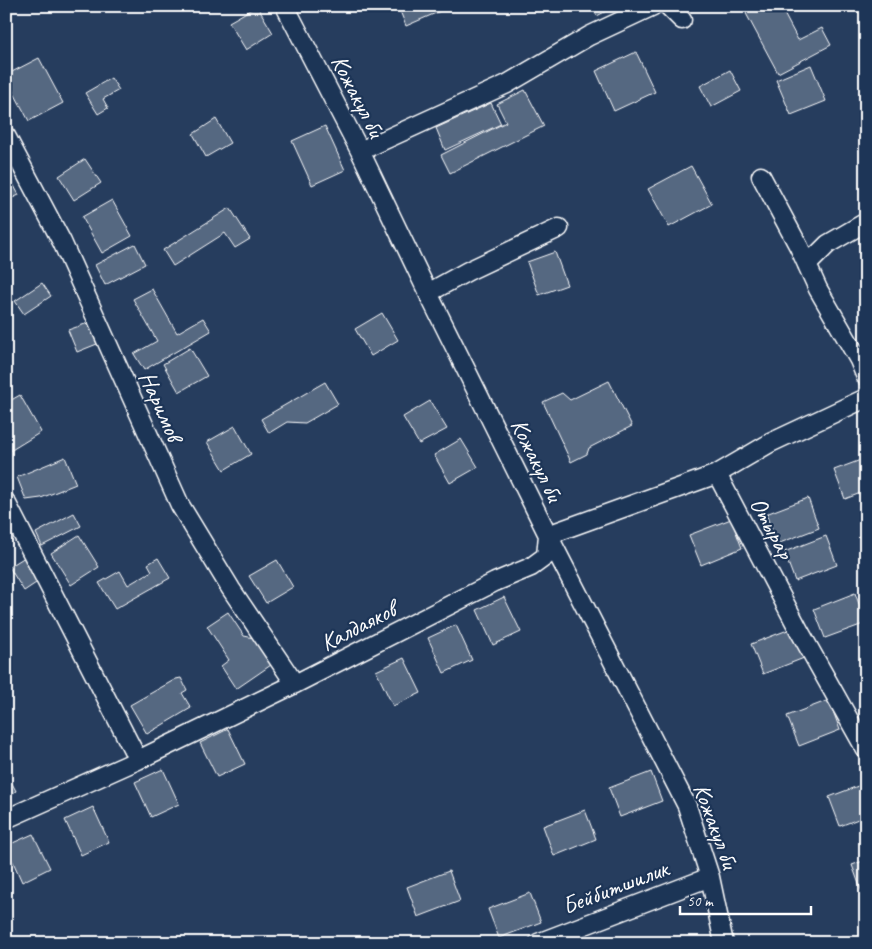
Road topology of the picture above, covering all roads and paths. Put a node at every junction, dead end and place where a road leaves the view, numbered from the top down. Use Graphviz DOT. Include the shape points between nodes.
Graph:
graph roads {
  1 [pos="653,6"];
  2 [pos="668,6"];
  3 [pos="291,8"];
  4 [pos="682,20"];
  5 [pos="6,136"];
  6 [pos="360,151"];
  7 [pos="761,176"];
  8 [pos="866,222"];
  9 [pos="559,228"];
  10 [pos="807,265"];
  11 [pos="428,293"];
  12 [pos="866,377"];
  13 [pos="866,398"];
  14 [pos="717,474"];
  15 [pos="6,502"];
  16 [pos="548,535"];
  17 [pos="294,684"];
  18 [pos="866,750"];
  19 [pos="138,760"];
  20 [pos="6,819"];
  21 [pos="710,876"];
  22 [pos="538,943"];
  23 [pos="724,943"];
  1 -- 6 [label="street" via="589,36 507,84"];
  2 -- 4 [label="street"];
  3 -- 6 [label="street, Кожакул би"];
  5 -- 17 [label="street, Наримов" via="62,242 180,505"];
  6 -- 11 [label="street, Кожакул би"];
  7 -- 10 [label="street"];
  8 -- 10 [label="street" via="828,244"];
  9 -- 11 [label="street"];
  10 -- 12 [label="street"];
  11 -- 16 [label="street, Кожакул би"];
  13 -- 14 [label="street" via="770,443"];
  14 -- 16 [label="street"];
  14 -- 18 [label="street, Отырар"];
  15 -- 19 [label="street"];
  16 -- 17 [label="street, Калдаяков" via="546,556 531,567"];
  16 -- 21 [label="street, Кожакул би" via="687,806"];
  17 -- 19 [label="street, Калдаяков"];
  19 -- 20 [label="street, Калдаяков"];
  21 -- 22 [label="street, Бейбитшилик"];
  21 -- 23 [label="street, Кожакул би"];
}
